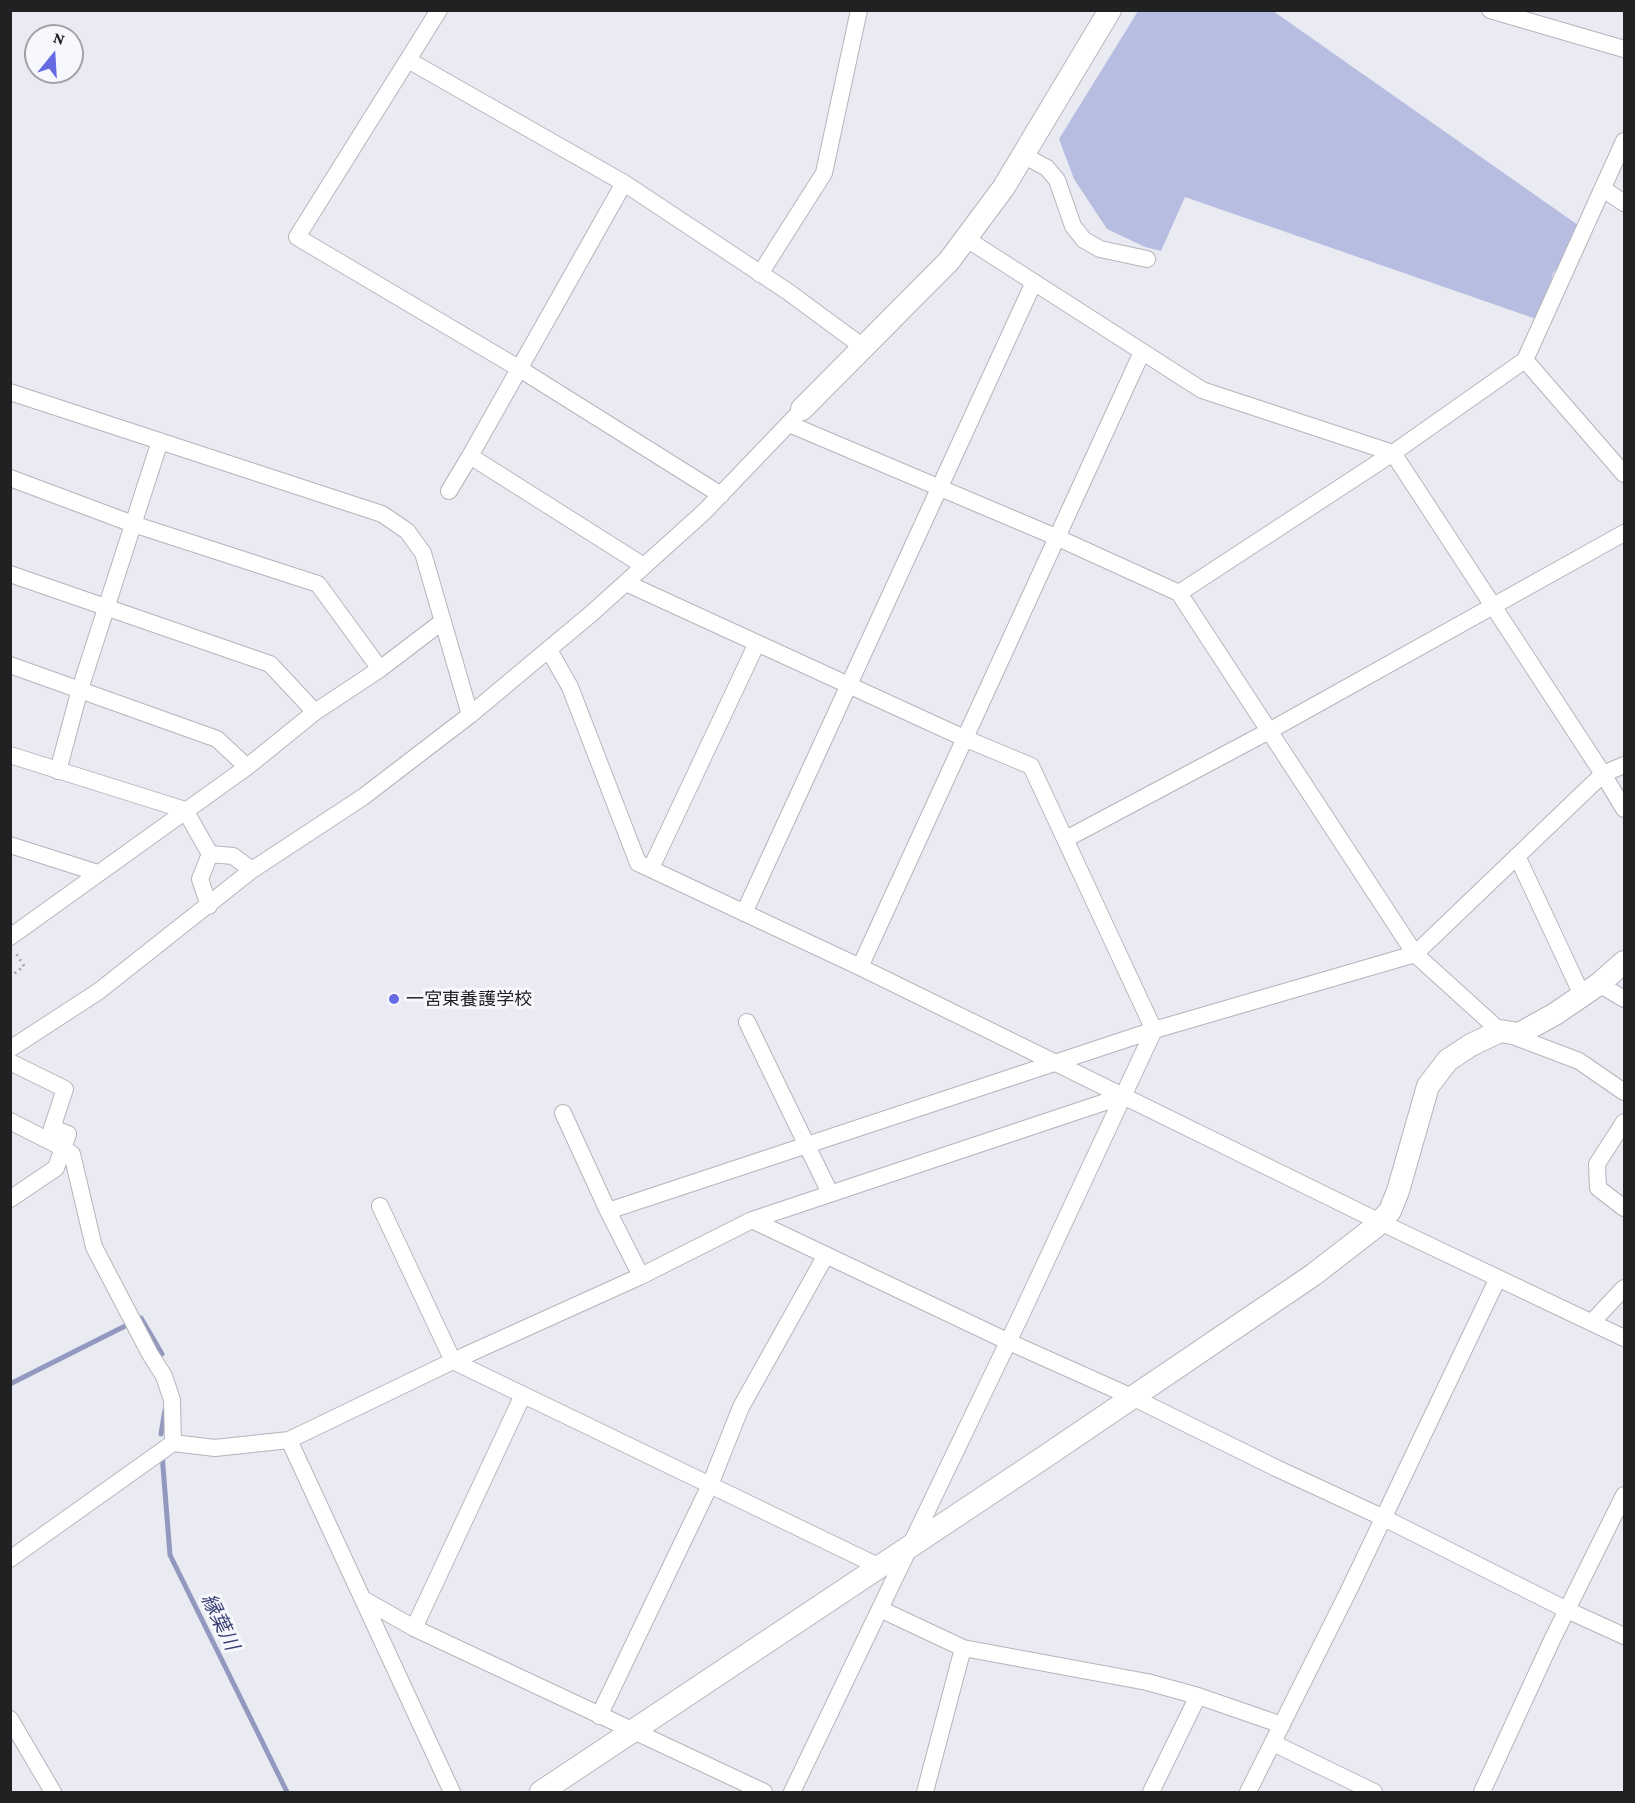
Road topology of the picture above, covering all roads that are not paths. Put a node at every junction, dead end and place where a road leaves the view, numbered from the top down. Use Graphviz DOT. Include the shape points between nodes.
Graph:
graph roads {
  1 [pos="439,10"];
  2 [pos="859,10"];
  3 [pos="1110,10"];
  4 [pos="1490,10"];
  5 [pos="1624,50"];
  6 [pos="408,60"];
  7 [pos="1624,141"];
  8 [pos="1023,155"];
  9 [pos="624,183"];
  10 [pos="1603,189"];
  11 [pos="1624,202"];
  12 [pos="965,238"];
  13 [pos="1147,259"];
  14 [pos="760,274"];
  15 [pos="1034,282"];
  16 [pos="863,347"];
  17 [pos="1142,352"];
  18 [pos="1525,360"];
  19 [pos="520,369"];
  20 [pos="10,392"];
  21 [pos="796,416"];
  22 [pos="160,441"];
  23 [pos="1392,453"];
  24 [pos="470,456"];
  25 [pos="1624,474"];
  26 [pos="10,478"];
  27 [pos="941,487"];
  28 [pos="449,491"];
  29 [pos="721,495"];
  30 [pos="133,524"];
  31 [pos="1624,533"];
  32 [pos="1056,537"];
  33 [pos="644,566"];
  34 [pos="10,574"];
  35 [pos="626,583"];
  36 [pos="1179,593"];
  37 [pos="1493,606"];
  38 [pos="107,607"];
  39 [pos="443,621"];
  40 [pos="757,643"];
  41 [pos="549,650"];
  42 [pos="10,666"];
  43 [pos="380,669"];
  44 [pos="849,686"];
  45 [pos="80,689"];
  46 [pos="315,712"];
  47 [pos="470,715"];
  48 [pos="1269,731"];
  49 [pos="964,738"];
  50 [pos="10,755"];
  51 [pos="1624,765"];
  52 [pos="247,767"];
  53 [pos="58,771"];
  54 [pos="1603,774"];
  55 [pos="1624,809"];
  56 [pos="184,810"];
  57 [pos="1065,839"];
  58 [pos="10,845"];
  59 [pos="210,854"];
  60 [pos="1517,856"];
  61 [pos="651,868"];
  62 [pos="252,870"];
  63 [pos="98,873"];
  64 [pos="209,906"];
  65 [pos="744,913"];
  66 [pos="10,937"];
  67 [pos="1415,954"];
  68 [pos="1624,962"];
  69 [pos="860,967"];
  70 [pos="1590,990"];
  71 [pos="1624,999"];
  72 [pos="747,1022"];
  73 [pos="1154,1030"];
  74 [pos="1500,1031"];
  75 [pos="10,1049"];
  76 [pos="10,1062"];
  77 [pos="1054,1063"];
  78 [pos="1624,1092"];
  79 [pos="1123,1096"];
  80 [pos="563,1113"];
  81 [pos="10,1122"];
  82 [pos="1624,1122"];
  83 [pos="806,1144"];
  84 [pos="63,1148"];
  85 [pos="830,1193"];
  86 [pos="10,1199"];
  87 [pos="380,1206"];
  88 [pos="1624,1208"];
  89 [pos="608,1211"];
  90 [pos="752,1221"];
  91 [pos="1380,1222"];
  92 [pos="826,1255"];
  93 [pos="641,1276"];
  94 [pos="1498,1278"];
  95 [pos="1624,1288"];
  96 [pos="1592,1322"];
  97 [pos="1624,1338"];
  98 [pos="1009,1342"];
  99 [pos="453,1361"];
  100 [pos="523,1395"];
  101 [pos="1132,1397"];
  102 [pos="289,1440"];
  103 [pos="173,1443"];
  104 [pos="710,1485"];
  105 [pos="1624,1495"];
  106 [pos="1384,1518"];
  107 [pos="910,1547"];
  108 [pos="10,1559"];
  109 [pos="880,1567"];
  110 [pos="363,1599"];
  111 [pos="880,1609"];
  112 [pos="1567,1610"];
  113 [pos="414,1628"];
  114 [pos="1624,1636"];
  115 [pos="963,1648"];
  116 [pos="1198,1696"];
  117 [pos="599,1716"];
  118 [pos="10,1719"];
  119 [pos="1282,1725"];
  120 [pos="633,1732"];
  121 [pos="1273,1743"];
  122 [pos="49,1790"];
  123 [pos="452,1792"];
  124 [pos="541,1792"];
  125 [pos="764,1792"];
  126 [pos="792,1792"];
  127 [pos="925,1792"];
  128 [pos="1151,1792"];
  129 [pos="1248,1792"];
  130 [pos="1374,1792"];
  131 [pos="1482,1792"];
  1 -- 6 [label="street"];
  2 -- 14 [label="street" via="824,173"];
  3 -- 8 [label="street"];
  4 -- 5 [label="street"];
  6 -- 9 [label="street"];
  6 -- 19 [label="street" via="297,237"];
  7 -- 10 [label="street"];
  8 -- 12 [label="street"];
  8 -- 13 [label="street" via="1047,168 1057,180 1073,226 1084,240 1100,249"];
  9 -- 14 [label="street"];
  9 -- 19 [label="street"];
  10 -- 11 [label="street"];
  10 -- 18 [label="street"];
  12 -- 15 [label="street"];
  12 -- 16 [label="street" via="949,261"];
  14 -- 16 [label="street"];
  15 -- 17 [label="street"];
  15 -- 27 [label="street"];
  16 -- 21 [label="street"];
  17 -- 23 [label="street" via="1202,390"];
  17 -- 32 [label="street"];
  18 -- 23 [label="street"];
  18 -- 25 [label="street"];
  19 -- 24 [label="street"];
  19 -- 29 [label="street"];
  20 -- 22 [label="street"];
  21 -- 27 [label="street"];
  21 -- 29 [label="street"];
  22 -- 30 [label="street"];
  22 -- 39 [label="street" via="382,514 407,531 423,553"];
  23 -- 36 [label="street"];
  23 -- 37 [label="street"];
  24 -- 28 [label="street"];
  24 -- 33 [label="street"];
  26 -- 30 [label="street"];
  27 -- 32 [label="street"];
  27 -- 44 [label="street"];
  29 -- 33 [label="street"];
  30 -- 38 [label="street"];
  30 -- 43 [label="street" via="318,584"];
  31 -- 37 [label="street"];
  32 -- 36 [label="street"];
  32 -- 49 [label="street"];
  33 -- 35 [label="street"];
  34 -- 38 [label="street"];
  35 -- 40 [label="street"];
  35 -- 41 [label="street"];
  36 -- 48 [label="street"];
  37 -- 48 [label="street"];
  37 -- 54 [label="street"];
  38 -- 45 [label="street"];
  38 -- 46 [label="street" via="270,664"];
  39 -- 43 [label="street"];
  39 -- 47 [label="street"];
  40 -- 44 [label="street"];
  40 -- 61 [label="street"];
  41 -- 47 [label="street"];
  41 -- 61 [label="street" via="570,687 638,863"];
  42 -- 45 [label="street"];
  43 -- 46 [label="street"];
  44 -- 49 [label="street"];
  44 -- 65 [label="street"];
  45 -- 52 [label="street" via="217,739"];
  45 -- 53 [label="street"];
  46 -- 52 [label="street"];
  47 -- 62 [label="street" via="363,797"];
  48 -- 57 [label="street"];
  48 -- 67 [label="street"];
  49 -- 57 [label="street" via="1031,766"];
  49 -- 69 [label="street"];
  50 -- 53 [label="street"];
  51 -- 54 [label="street"];
  52 -- 56 [label="street"];
  53 -- 56 [label="street"];
  54 -- 55 [label="street"];
  54 -- 60 [label="street"];
  56 -- 59 [label="street"];
  56 -- 63 [label="street"];
  57 -- 73 [label="street"];
  58 -- 63 [label="street"];
  59 -- 62 [label="street" via="233,856"];
  59 -- 64 [label="street" via="200,879"];
  60 -- 67 [label="street"];
  60 -- 70 [label="street"];
  61 -- 65 [label="street"];
  62 -- 64 [label="street"];
  63 -- 66 [label="street"];
  64 -- 75 [label="street" via="99,992"];
  65 -- 69 [label="street"];
  67 -- 73 [label="street"];
  67 -- 74 [label="street"];
  68 -- 70 [label="street"];
  69 -- 77 [label="street"];
  70 -- 71 [label="street"];
  70 -- 74 [label="street" via="1519,1034"];
  72 -- 83 [label="street"];
  73 -- 77 [label="street"];
  73 -- 79 [label="street"];
  74 -- 78 [label="street" via="1579,1061"];
  74 -- 91 [label="street" via="1448,1060 1428,1086 1398,1191"];
  76 -- 84 [label="street" via="65,1089 52,1128 68,1134"];
  77 -- 79 [label="street"];
  77 -- 83 [label="street"];
  79 -- 85 [label="street"];
  79 -- 91 [label="street"];
  79 -- 98 [label="street"];
  80 -- 89 [label="street"];
  81 -- 84 [label="street"];
  82 -- 88 [label="street" via="1598,1164 1598,1188"];
  83 -- 85 [label="street"];
  83 -- 89 [label="street"];
  84 -- 86 [label="street" via="56,1168"];
  84 -- 103 [label="street" via="72,1154 93,1247 164,1376 172,1400"];
  85 -- 90 [label="street"];
  87 -- 99 [label="street"];
  89 -- 93 [label="street"];
  90 -- 92 [label="street"];
  90 -- 93 [label="street"];
  91 -- 94 [label="street"];
  91 -- 101 [label="street" via="1313,1275"];
  92 -- 98 [label="street"];
  92 -- 104 [label="street" via="741,1407"];
  93 -- 99 [label="street"];
  94 -- 96 [label="street"];
  94 -- 106 [label="street"];
  95 -- 96 [label="street"];
  96 -- 97 [label="street"];
  98 -- 101 [label="street"];
  98 -- 107 [label="street"];
  99 -- 100 [label="street"];
  99 -- 102 [label="street"];
  100 -- 104 [label="street"];
  100 -- 113 [label="street"];
  101 -- 106 [label="street"];
  101 -- 107 [label="street"];
  102 -- 103 [label="street" via="215,1448"];
  102 -- 110 [label="street"];
  103 -- 108 [label="street"];
  104 -- 109 [label="street"];
  104 -- 117 [label="street"];
  105 -- 112 [label="street"];
  106 -- 112 [label="street"];
  106 -- 119 [label="street"];
  107 -- 109 [label="street"];
  107 -- 111 [label="street"];
  109 -- 120 [label="street"];
  110 -- 113 [label="street"];
  110 -- 123 [label="street"];
  111 -- 115 [label="street"];
  111 -- 126 [label="street"];
  112 -- 114 [label="street"];
  112 -- 131 [label="street"];
  113 -- 117 [label="street"];
  115 -- 116 [label="street" via="1147,1682"];
  115 -- 127 [label="street"];
  116 -- 119 [label="street"];
  116 -- 128 [label="street"];
  117 -- 120 [label="street"];
  118 -- 122 [label="street"];
  119 -- 121 [label="street"];
  120 -- 124 [label="street"];
  120 -- 125 [label="street"];
  121 -- 129 [label="street"];
  121 -- 130 [label="street"];
}
